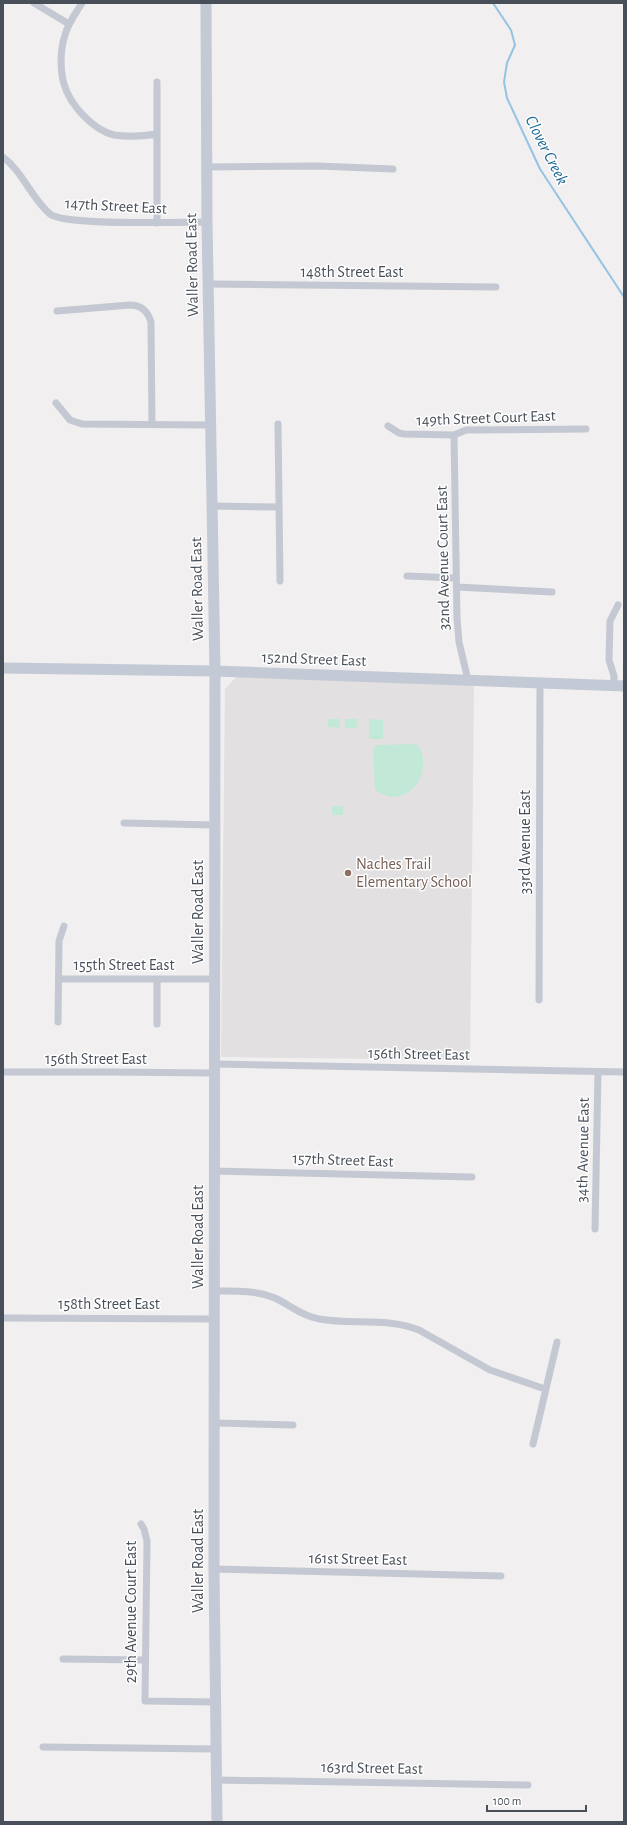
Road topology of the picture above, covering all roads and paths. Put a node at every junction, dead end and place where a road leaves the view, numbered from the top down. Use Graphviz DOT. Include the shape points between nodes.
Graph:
graph roads {
  1 [pos="34,3"];
  2 [pos="82,3"];
  3 [pos="206,3"];
  4 [pos="69,24"];
  5 [pos="157,82"];
  6 [pos="157,134"];
  7 [pos="3,158"];
  8 [pos="207,167"];
  9 [pos="393,169"];
  10 [pos="207,222"];
  11 [pos="157,223"];
  12 [pos="209,284"];
  13 [pos="496,287"];
  14 [pos="57,311"];
  15 [pos="56,403"];
  16 [pos="278,424"];
  17 [pos="152,425"];
  18 [pos="210,426"];
  19 [pos="388,426"];
  20 [pos="586,429"];
  21 [pos="454,435"];
  22 [pos="212,506"];
  23 [pos="279,507"];
  24 [pos="407,576"];
  25 [pos="456,578"];
  26 [pos="280,581"];
  27 [pos="457,587"];
  28 [pos="552,592"];
  29 [pos="618,605"];
  30 [pos="3,668"];
  31 [pos="214,671"];
  32 [pos="468,680"];
  33 [pos="540,684"];
  34 [pos="619,686"];
  35 [pos="124,823"];
  36 [pos="214,825"];
  37 [pos="64,926"];
  38 [pos="214,978"];
  39 [pos="59,979"];
  40 [pos="157,979"];
  41 [pos="539,1000"];
  42 [pos="58,1022"];
  43 [pos="157,1024"];
  44 [pos="214,1069"];
  45 [pos="3,1072"];
  46 [pos="598,1072"];
  47 [pos="624,1072"];
  48 [pos="214,1171"];
  49 [pos="472,1177"];
  50 [pos="595,1229"];
  51 [pos="214,1290"];
  52 [pos="3,1318"];
  53 [pos="214,1319"];
  54 [pos="557,1342"];
  55 [pos="545,1389"];
  56 [pos="214,1423"];
  57 [pos="293,1425"];
  58 [pos="533,1444"];
  59 [pos="141,1524"];
  60 [pos="214,1569"];
  61 [pos="501,1576"];
  62 [pos="63,1659"];
  63 [pos="145,1660"];
  64 [pos="215,1702"];
  65 [pos="43,1746"];
  66 [pos="216,1749"];
  67 [pos="216,1780"];
  68 [pos="528,1785"];
  69 [pos="217,1822"];
  1 -- 4 [label="street"];
  2 -- 4 [label="street"];
  3 -- 8 [label="street, Waller Road East"];
  4 -- 6 [label="street" via="63,42 62,77 67,92 81,112 101,130 115,135"];
  5 -- 6 [label="street"];
  6 -- 11 [label="street"];
  7 -- 11 [label="street, 147th Street East" via="54,217 71,221"];
  8 -- 9 [label="street" via="310,166"];
  8 -- 10 [label="street, Waller Road East"];
  10 -- 11 [label="street, 147th Street East"];
  10 -- 12 [label="street, Waller Road East"];
  12 -- 13 [label="street, 148th Street East"];
  12 -- 18 [label="street, Waller Road East"];
  14 -- 17 [label="street" via="130,305 144,309 151,322"];
  15 -- 17 [label="street" via="65,416 82,424"];
  16 -- 23 [label="street"];
  17 -- 18 [label="street"];
  18 -- 22 [label="street, Waller Road East"];
  19 -- 21 [label="street, 149th Street Court East" via="404,434"];
  20 -- 21 [label="street, 149th Street Court East" via="466,430"];
  21 -- 25 [label="street, 32nd Avenue Court East"];
  22 -- 23 [label="street"];
  22 -- 31 [label="street, Waller Road East"];
  23 -- 26 [label="street"];
  24 -- 25 [label="street"];
  25 -- 27 [label="street, 32nd Avenue Court East"];
  27 -- 28 [label="street"];
  27 -- 32 [label="street, 32nd Avenue Court East" via="459,642"];
  29 -- 34 [label="street" via="610,621 609,660"];
  30 -- 31 [label="street, 152nd Street East"];
  31 -- 32 [label="street, 152nd Street East"];
  31 -- 36 [label="street, Waller Road East"];
  32 -- 33 [label="street, 152nd Street East"];
  33 -- 34 [label="street, 152nd Street East"];
  33 -- 41 [label="street, 33rd Avenue East"];
  35 -- 36 [label="street"];
  36 -- 38 [label="street, Waller Road East"];
  37 -- 39 [label="street" via="60,941"];
  38 -- 40 [label="street, 155th Street East"];
  38 -- 44 [label="street, Waller Road East"];
  39 -- 40 [label="street, 155th Street East"];
  39 -- 42 [label="street"];
  40 -- 43 [label="street"];
  44 -- 45 [label="street, 156th Street East"];
  44 -- 46 [label="street, 156th Street East"];
  44 -- 48 [label="street, Waller Road East"];
  46 -- 47 [label="street, 156th Street East"];
  46 -- 50 [label="street, 34th Avenue East"];
  48 -- 49 [label="street, 157th Street East"];
  48 -- 51 [label="street, Waller Road East"];
  51 -- 53 [label="street, Waller Road East"];
  51 -- 55 [label="street" via="266,1295 305,1315 321,1320 386,1322 407,1326 419,1330 490,1370"];
  52 -- 53 [label="street, 158th Street East"];
  53 -- 56 [label="street, Waller Road East"];
  54 -- 55 [label="street"];
  55 -- 58 [label="street"];
  56 -- 57 [label="street"];
  56 -- 60 [label="street, Waller Road East"];
  59 -- 63 [label="street, 29th Avenue Court East" via="147,1542"];
  60 -- 61 [label="street, 161st Street East"];
  60 -- 64 [label="street, Waller Road East"];
  62 -- 63 [label="street"];
  63 -- 64 [label="street, 29th Avenue Court East" via="145,1701"];
  64 -- 66 [label="street, Waller Road East"];
  65 -- 66 [label="street"];
  66 -- 67 [label="street, Waller Road East"];
  67 -- 68 [label="street, 163rd Street East"];
  67 -- 69 [label="street, Waller Road East"];
}
